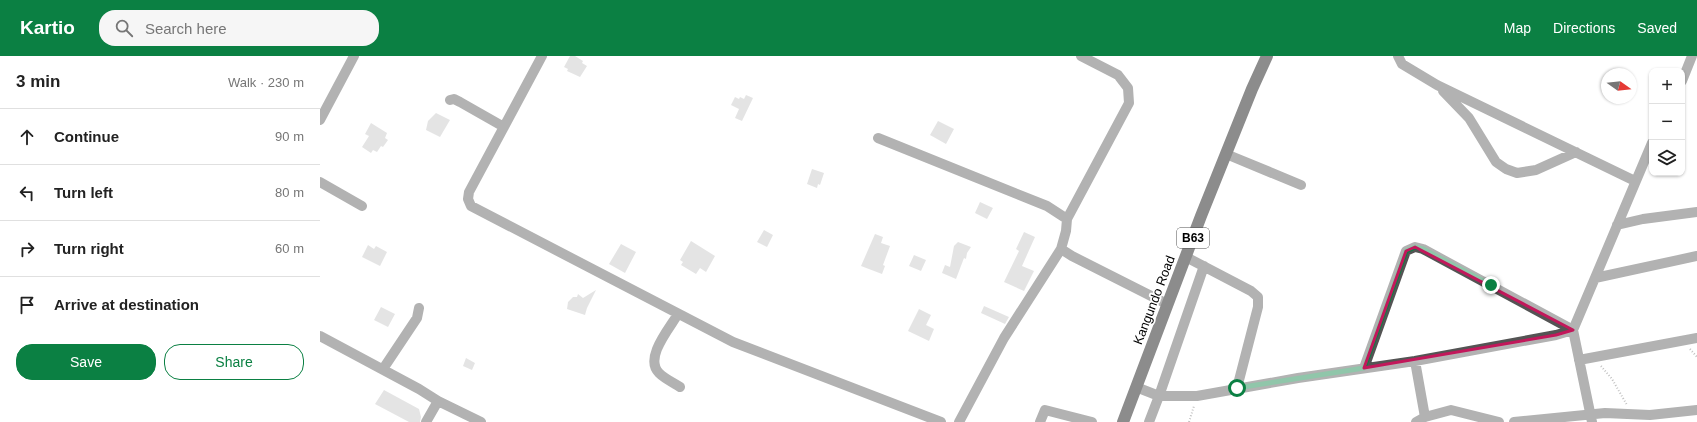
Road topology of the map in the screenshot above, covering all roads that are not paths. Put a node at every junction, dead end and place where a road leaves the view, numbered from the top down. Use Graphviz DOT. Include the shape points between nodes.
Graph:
graph roads {
  1 [pos="354,56"];
  2 [pos="542,56"];
  3 [pos="1080,56"];
  4 [pos="1267,56"];
  5 [pos="1398,56"];
  6 [pos="1692,56"];
  7 [pos="1685,74"];
  8 [pos="1437,85"];
  9 [pos="450,100"];
  10 [pos="320,120"];
  11 [pos="504,127"];
  12 [pos="878,138"];
  13 [pos="1649,150"];
  14 [pos="1576,152"];
  15 [pos="1226,154"];
  16 [pos="1635,181"];
  17 [pos="320,182"];
  18 [pos="1301,185"];
  19 [pos="362,206"];
  20 [pos="1697,212"];
  21 [pos="1067,219"];
  22 [pos="1617,225"];
  23 [pos="1062,248"];
  24 [pos="1697,256"];
  25 [pos="1186,257"];
  26 [pos="1204,266"];
  27 [pos="1595,278"];
  28 [pos="1167,304"];
  29 [pos="420,308"];
  30 [pos="678,314"];
  31 [pos="1573,330"];
  32 [pos="320,336"];
  33 [pos="1697,338"];
  34 [pos="1579,360"];
  35 [pos="1415,361"];
  36 [pos="1364,368"];
  37 [pos="383,369"];
  38 [pos="680,387"];
  39 [pos="1136,387"];
  40 [pos="1237,388"];
  41 [pos="1159,396"];
  42 [pos="438,401"];
  43 [pos="1697,410"];
  44 [pos="1426,416"];
  45 [pos="1592,419"];
  46 [pos="426,422"];
  47 [pos="481,422"];
  48 [pos="941,422"];
  49 [pos="959,422"];
  50 [pos="1040,422"];
  51 [pos="1092,422"];
  52 [pos="1123,422"];
  53 [pos="1149,422"];
  54 [pos="1416,422"];
  55 [pos="1499,422"];
  56 [pos="1514,422"];
  1 -- 10 [label="street"];
  2 -- 11 [label="street"];
  3 -- 21 [label="street" via="1118,75 1128,88 1129,103"];
  4 -- 15 [label="highway, Kangundo Road / B63"];
  5 -- 8 [label="street" via="1402,64"];
  6 -- 7 [label="street"];
  8 -- 14 [label="street"];
  8 -- 14 [label="street" via="1469,118 1496,162 1506,169 1517,173 1536,170"];
  9 -- 11 [label="street" via="460,102"];
  11 -- 30 [label="street" via="469,192 471,206"];
  12 -- 21 [label="street" via="1050,208"];
  13 -- 16 [label="street"];
  14 -- 16 [label="street"];
  15 -- 18 [label="street"];
  15 -- 25 [label="highway, Kangundo Road / B63"];
  16 -- 22 [label="street"];
  17 -- 19 [label="street"];
  20 -- 22 [label="street"];
  21 -- 23 [label="street"];
  22 -- 27 [label="street"];
  23 -- 28 [label="street" via="1072,256"];
  23 -- 49 [label="street" via="1004,338"];
  24 -- 27 [label="street"];
  25 -- 26 [label="street"];
  25 -- 28 [label="highway, Kangundo Road / B63"];
  26 -- 40 [label="street" via="1258,297 1258,307"];
  26 -- 41 [label="street"];
  27 -- 31 [label="street"];
  28 -- 39 [label="highway, Kangundo Road / B63"];
  29 -- 37 [label="street" via="414,323"];
  30 -- 38 [label="street" via="655,352 653,360 659,373"];
  30 -- 48 [label="street" via="733,342"];
  31 -- 34 [label="street"];
  31 -- 35 [label="street"];
  31 -- 36 [label="street" via="1415,247 1406,251"];
  32 -- 37 [label="street"];
  33 -- 34 [label="street"];
  34 -- 45 [label="street"];
  35 -- 36 [label="street"];
  35 -- 44 [label="street"];
  36 -- 40 [label="street"];
  37 -- 42 [label="street"];
  39 -- 41 [label="street"];
  39 -- 52 [label="highway, Kangundo Road / B63"];
  40 -- 41 [label="street" via="1197,396"];
  41 -- 53 [label="street"];
  42 -- 46 [label="street"];
  42 -- 47 [label="street"];
  43 -- 45 [label="street" via="1650,415 1605,413"];
  44 -- 54 [label="street"];
  44 -- 55 [label="street" via="1451,410"];
  45 -- 56 [label="street"];
  50 -- 51 [label="street" via="1045,410"];
}
